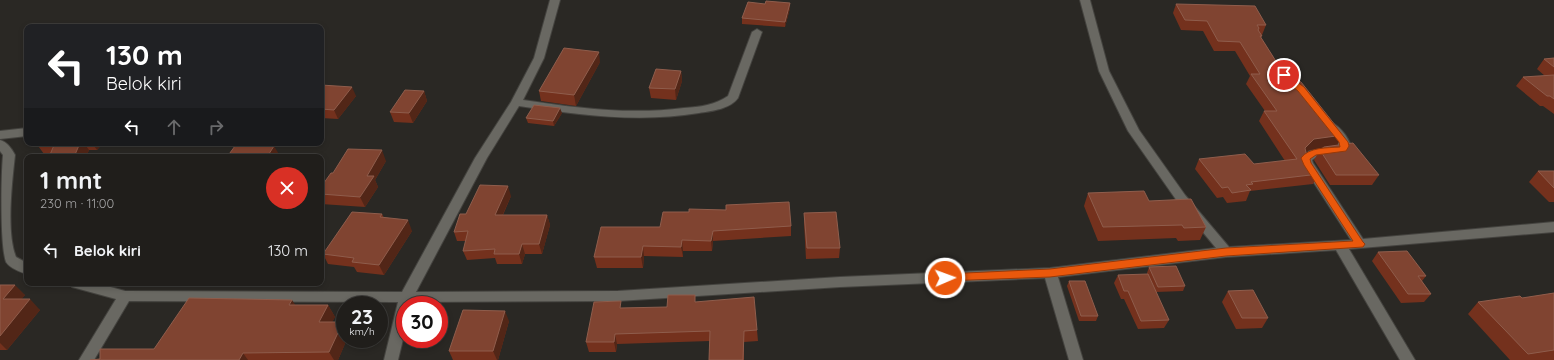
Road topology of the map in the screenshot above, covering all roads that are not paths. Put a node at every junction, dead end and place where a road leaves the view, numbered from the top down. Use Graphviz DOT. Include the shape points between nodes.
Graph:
graph roads {
  1 [pos="555,0"];
  2 [pos="1085,0"];
  3 [pos="757,32"];
  4 [pos="516,102"];
  5 [pos="1325,118"];
  6 [pos="24,132"];
  7 [pos="0,135"];
  8 [pos="0,144"];
  9 [pos="1554,227"];
  10 [pos="2,241"];
  11 [pos="1360,244"];
  12 [pos="1340,246"];
  13 [pos="1226,252"];
  14 [pos="24,267"];
  15 [pos="1050,273"];
  16 [pos="88,286"];
  17 [pos="125,296"];
  18 [pos="407,296"];
  19 [pos="396,297"];
  20 [pos="448,297"];
  21 [pos="396,339"];
  22 [pos="86,360"];
  23 [pos="391,360"];
  24 [pos="1076,360"];
  25 [pos="1408,360"];
  1 -- 4 [label="street" via="539,58"];
  2 -- 13 [label="street" via="1104,71 1134,132 1181,198"];
  3 -- 4 [label="street" via="733,98 718,106 674,114 643,115 579,111"];
  4 -- 18 [label="street" via="481,158"];
  5 -- 11 [label="street" via="1345,146 1338,151 1308,155 1307,163"];
  6 -- 7 [label="street"];
  8 -- 10 [label="street" via="9,155"];
  9 -- 11 [label="street"];
  10 -- 14 [label="street" via="10,259"];
  11 -- 12 [label="street"];
  12 -- 13 [label="street"];
  12 -- 25 [label="street"];
  13 -- 15 [label="street"];
  15 -- 20 [label="street" via="840,282 618,296"];
  15 -- 24 [label="street"];
  16 -- 17 [label="street"];
  17 -- 19 [label="street"];
  17 -- 22 [label="street"];
  21 -- 23 [label="street"];
}
